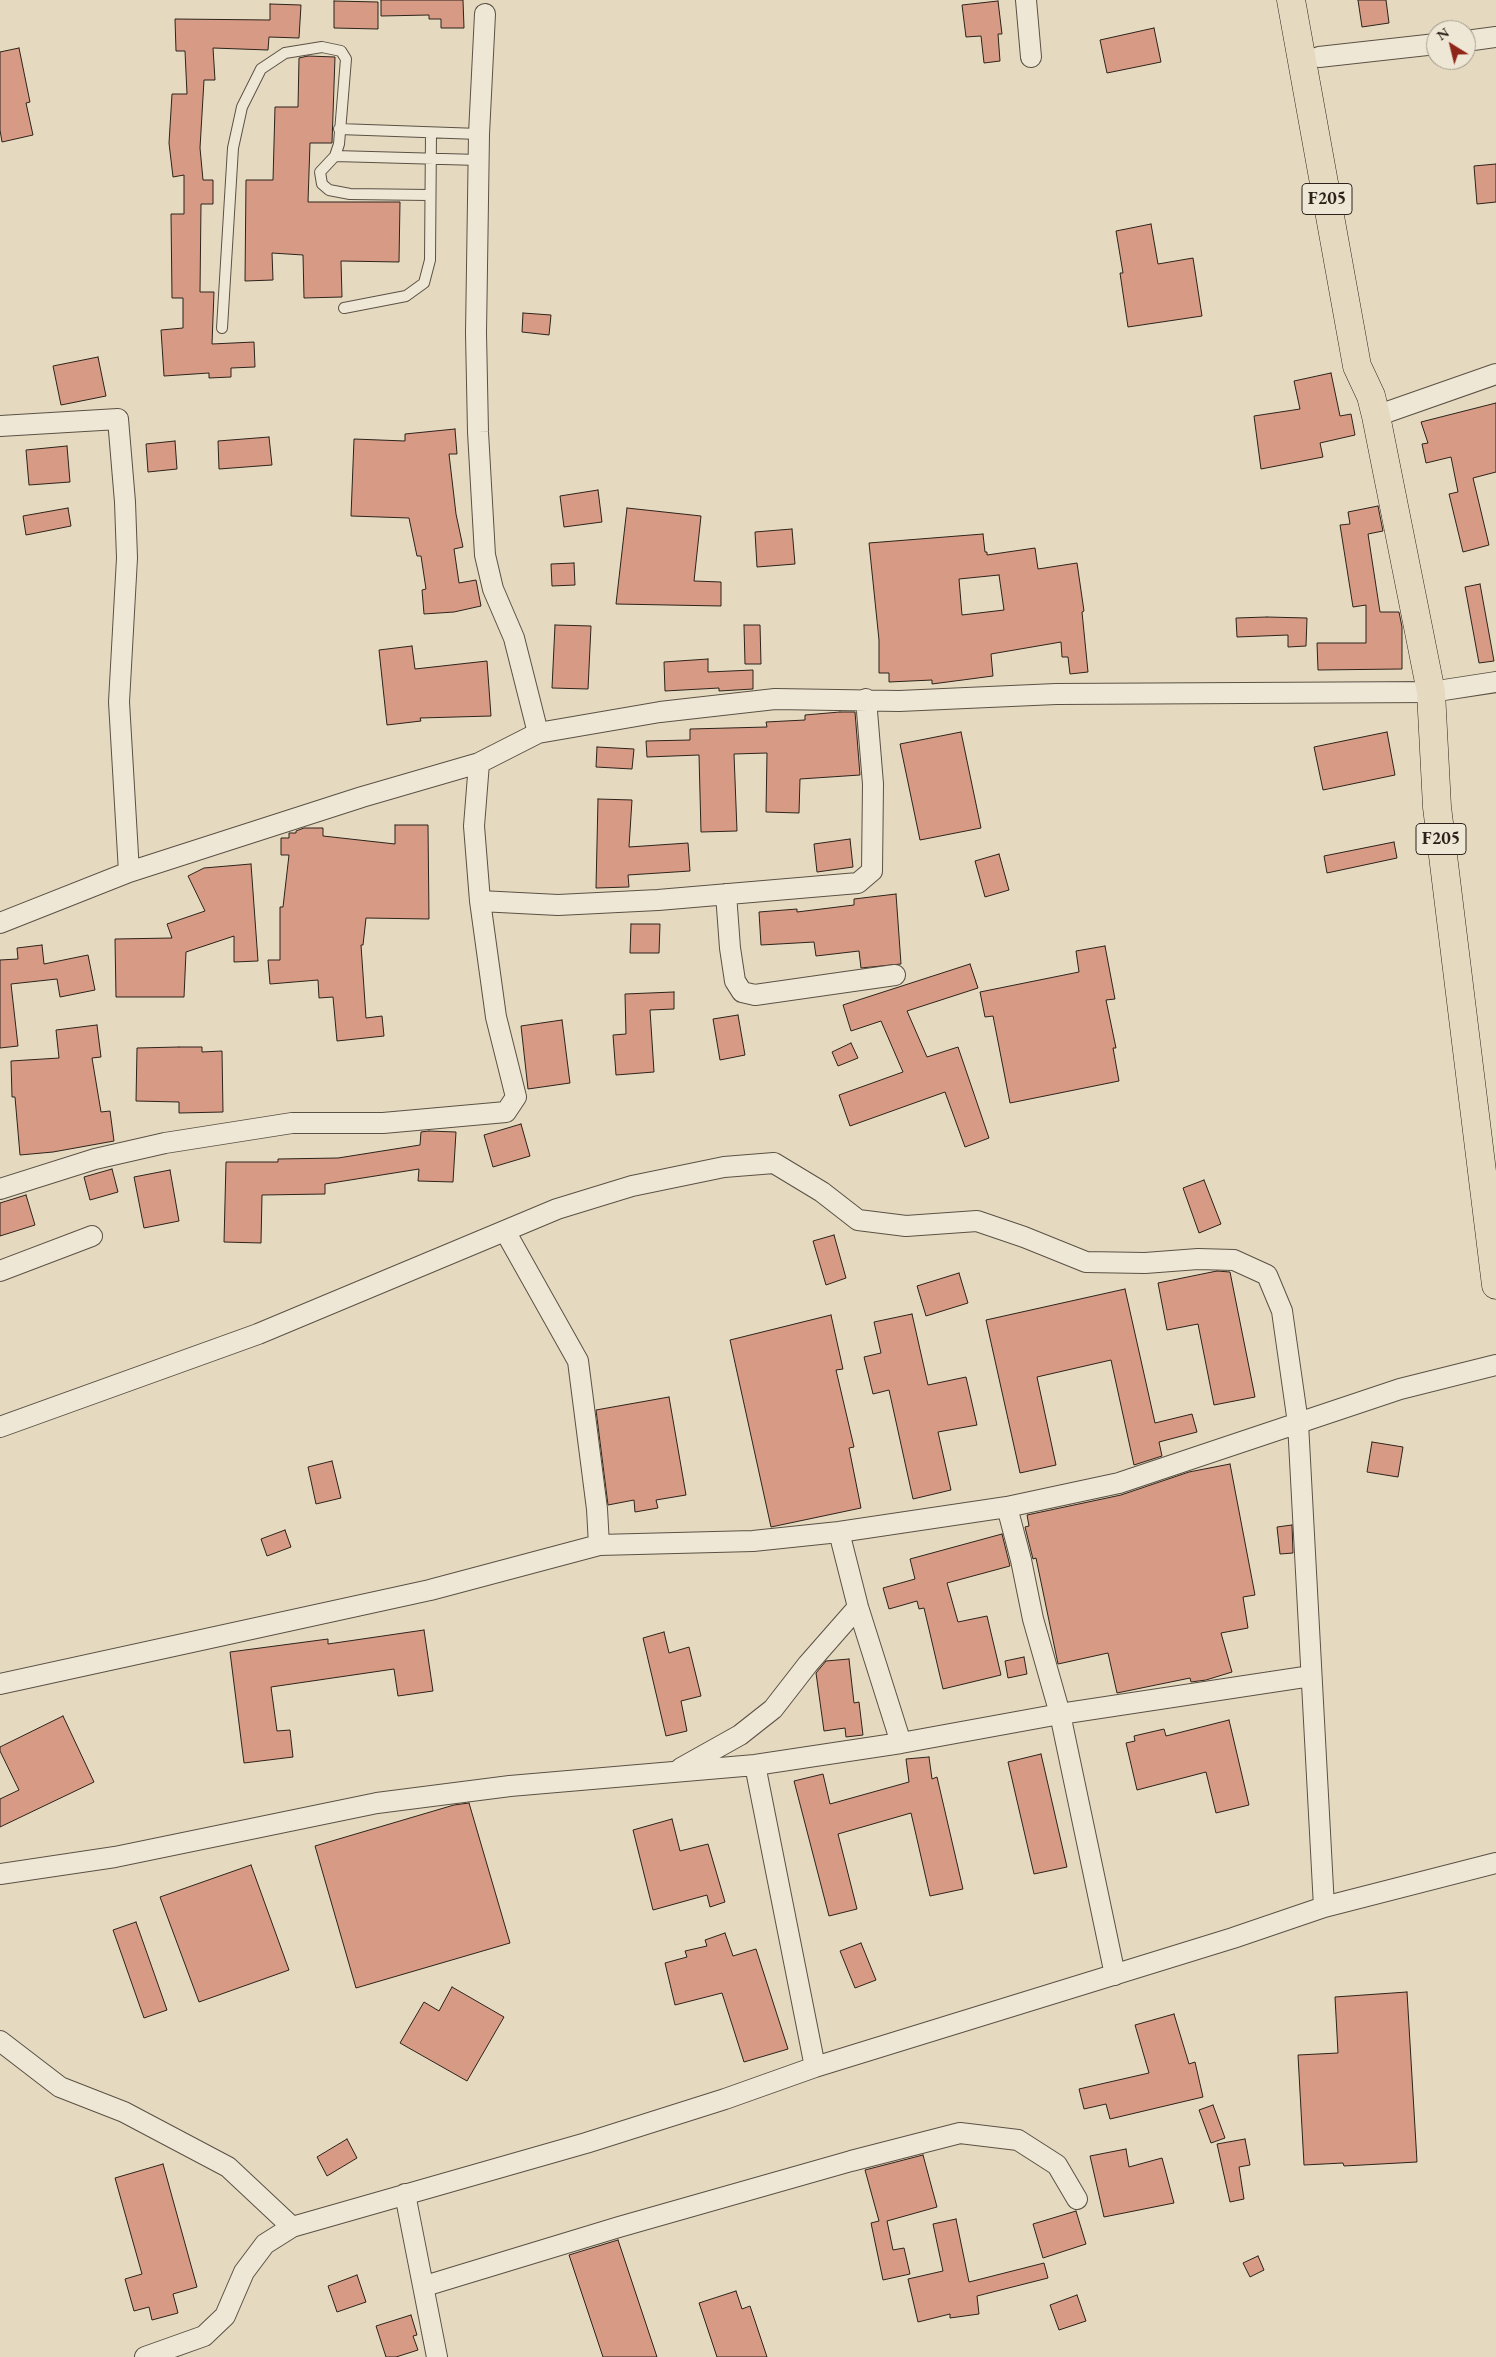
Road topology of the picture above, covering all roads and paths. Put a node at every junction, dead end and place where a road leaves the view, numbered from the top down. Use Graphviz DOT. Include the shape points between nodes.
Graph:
graph roads {
  1 [pos="1026,0"];
  2 [pos="1291,0"];
  3 [pos="1310,0"];
  4 [pos="485,14"];
  5 [pos="1496,37"];
  6 [pos="1476,40"];
  7 [pos="1426,45"];
  8 [pos="1032,57"];
  9 [pos="1319,57"];
  10 [pos="339,129"];
  11 [pos="431,133"];
  12 [pos="479,134"];
  13 [pos="335,156"];
  14 [pos="429,159"];
  15 [pos="479,160"];
  16 [pos="429,196"];
  17 [pos="344,308"];
  18 [pos="222,328"];
  19 [pos="1496,374"];
  20 [pos="1374,406"];
  21 [pos="0,426"];
  22 [pos="1496,682"];
  23 [pos="1432,692"];
  24 [pos="866,699"];
  25 [pos="538,733"];
  26 [pos="479,763"];
  27 [pos="129,872"];
  28 [pos="726,894"];
  29 [pos="480,901"];
  30 [pos="2,916"];
  31 [pos="895,975"];
  32 [pos="0,1189"];
  33 [pos="505,1231"];
  34 [pos="92,1236"];
  35 [pos="0,1271"];
  36 [pos="1496,1285"];
  37 [pos="1496,1365"];
  38 [pos="1298,1423"];
  39 [pos="0,1427"];
  40 [pos="1007,1507"];
  41 [pos="839,1532"];
  42 [pos="599,1545"];
  43 [pos="858,1607"];
  44 [pos="1311,1676"];
  45 [pos="0,1684"];
  46 [pos="1060,1714"];
  47 [pos="901,1743"];
  48 [pos="755,1765"];
  49 [pos="671,1774"];
  50 [pos="1496,1863"];
  51 [pos="0,1874"];
  52 [pos="1324,1907"];
  53 [pos="1115,1975"];
  54 [pos="0,2041"];
  55 [pos="815,2067"];
  56 [pos="405,2194"];
  57 [pos="1077,2199"];
  58 [pos="292,2227"];
  59 [pos="425,2286"];
  60 [pos="146,2357"];
  61 [pos="437,2357"];
  1 -- 8 [label="street"];
  2 -- 20 [label="main road, F205" via="1357,366"];
  3 -- 9 [label="main road, F205"];
  4 -- 12 [label="street"];
  5 -- 6 [label="street"];
  7 -- 9 [label="street"];
  9 -- 20 [label="main road, F205" via="1372,364"];
  10 -- 11 [label="lane"];
  10 -- 13 [label="lane"];
  10 -- 18 [label="lane" via="346,59 341,51 322,47 286,54 261,69 242,107 234,148"];
  11 -- 12 [label="lane"];
  11 -- 14 [label="lane"];
  12 -- 15 [label="street"];
  13 -- 14 [label="lane"];
  13 -- 16 [label="lane" via="320,172 322,184 329,190 350,194"];
  14 -- 15 [label="lane"];
  14 -- 16 [label="lane"];
  15 -- 25 [label="street" via="476,333 485,555 493,589 514,638"];
  16 -- 17 [label="lane" via="430,260 424,283 406,296"];
  19 -- 20 [label="street"];
  20 -- 23 [label="main road, F205"];
  21 -- 27 [label="street" via="118,419 127,558 119,702"];
  22 -- 23 [label="street"];
  23 -- 24 [label="street" via="1056,694 898,701"];
  23 -- 36 [label="main road, F205" via="1437,807"];
  24 -- 25 [label="street" via="775,699 660,712"];
  24 -- 28 [label="street" via="873,784 872,871 858,883"];
  25 -- 26 [label="street"];
  26 -- 27 [label="street"];
  26 -- 29 [label="street" via="474,826"];
  27 -- 30 [label="street"];
  28 -- 29 [label="street" via="558,906"];
  28 -- 31 [label="street" via="735,982 742,992 755,994"];
  29 -- 32 [label="street" via="496,1017 516,1097 506,1112 383,1124 292,1122 165,1143 95,1159"];
  33 -- 38 [label="street" via="557,1209 632,1186 724,1167 774,1163 822,1192 858,1220 906,1226 977,1222 1086,1262 1234,1260 1267,1275 1282,1311"];
  33 -- 39 [label="street" via="258,1334"];
  33 -- 42 [label="street" via="578,1362"];
  34 -- 35 [label="street"];
  37 -- 38 [label="street" via="1400,1389"];
  38 -- 40 [label="street" via="1119,1483"];
  38 -- 44 [label="street"];
  40 -- 41 [label="street"];
  40 -- 46 [label="street" via="1033,1619"];
  41 -- 42 [label="street" via="753,1541"];
  41 -- 43 [label="street"];
  42 -- 45 [label="street" via="430,1590"];
  43 -- 47 [label="street"];
  43 -- 49 [label="street" via="768,1714 740,1735"];
  44 -- 46 [label="street"];
  44 -- 52 [label="street"];
  46 -- 47 [label="street"];
  46 -- 53 [label="street"];
  47 -- 48 [label="street"];
  48 -- 49 [label="street"];
  48 -- 55 [label="street"];
  49 -- 51 [label="street" via="510,1786 377,1803 115,1858"];
  50 -- 52 [label="street"];
  52 -- 53 [label="street"];
  53 -- 55 [label="street"];
  54 -- 58 [label="street" via="60,2087 124,2112 228,2167"];
  55 -- 56 [label="street" via="586,2143"];
  56 -- 58 [label="street"];
  56 -- 59 [label="street"];
  57 -- 59 [label="street" via="1056,2165 1018,2140 960,2133 619,2226"];
  58 -- 60 [label="street" via="265,2244 244,2272 225,2316 204,2336"];
  59 -- 61 [label="street"];
}
